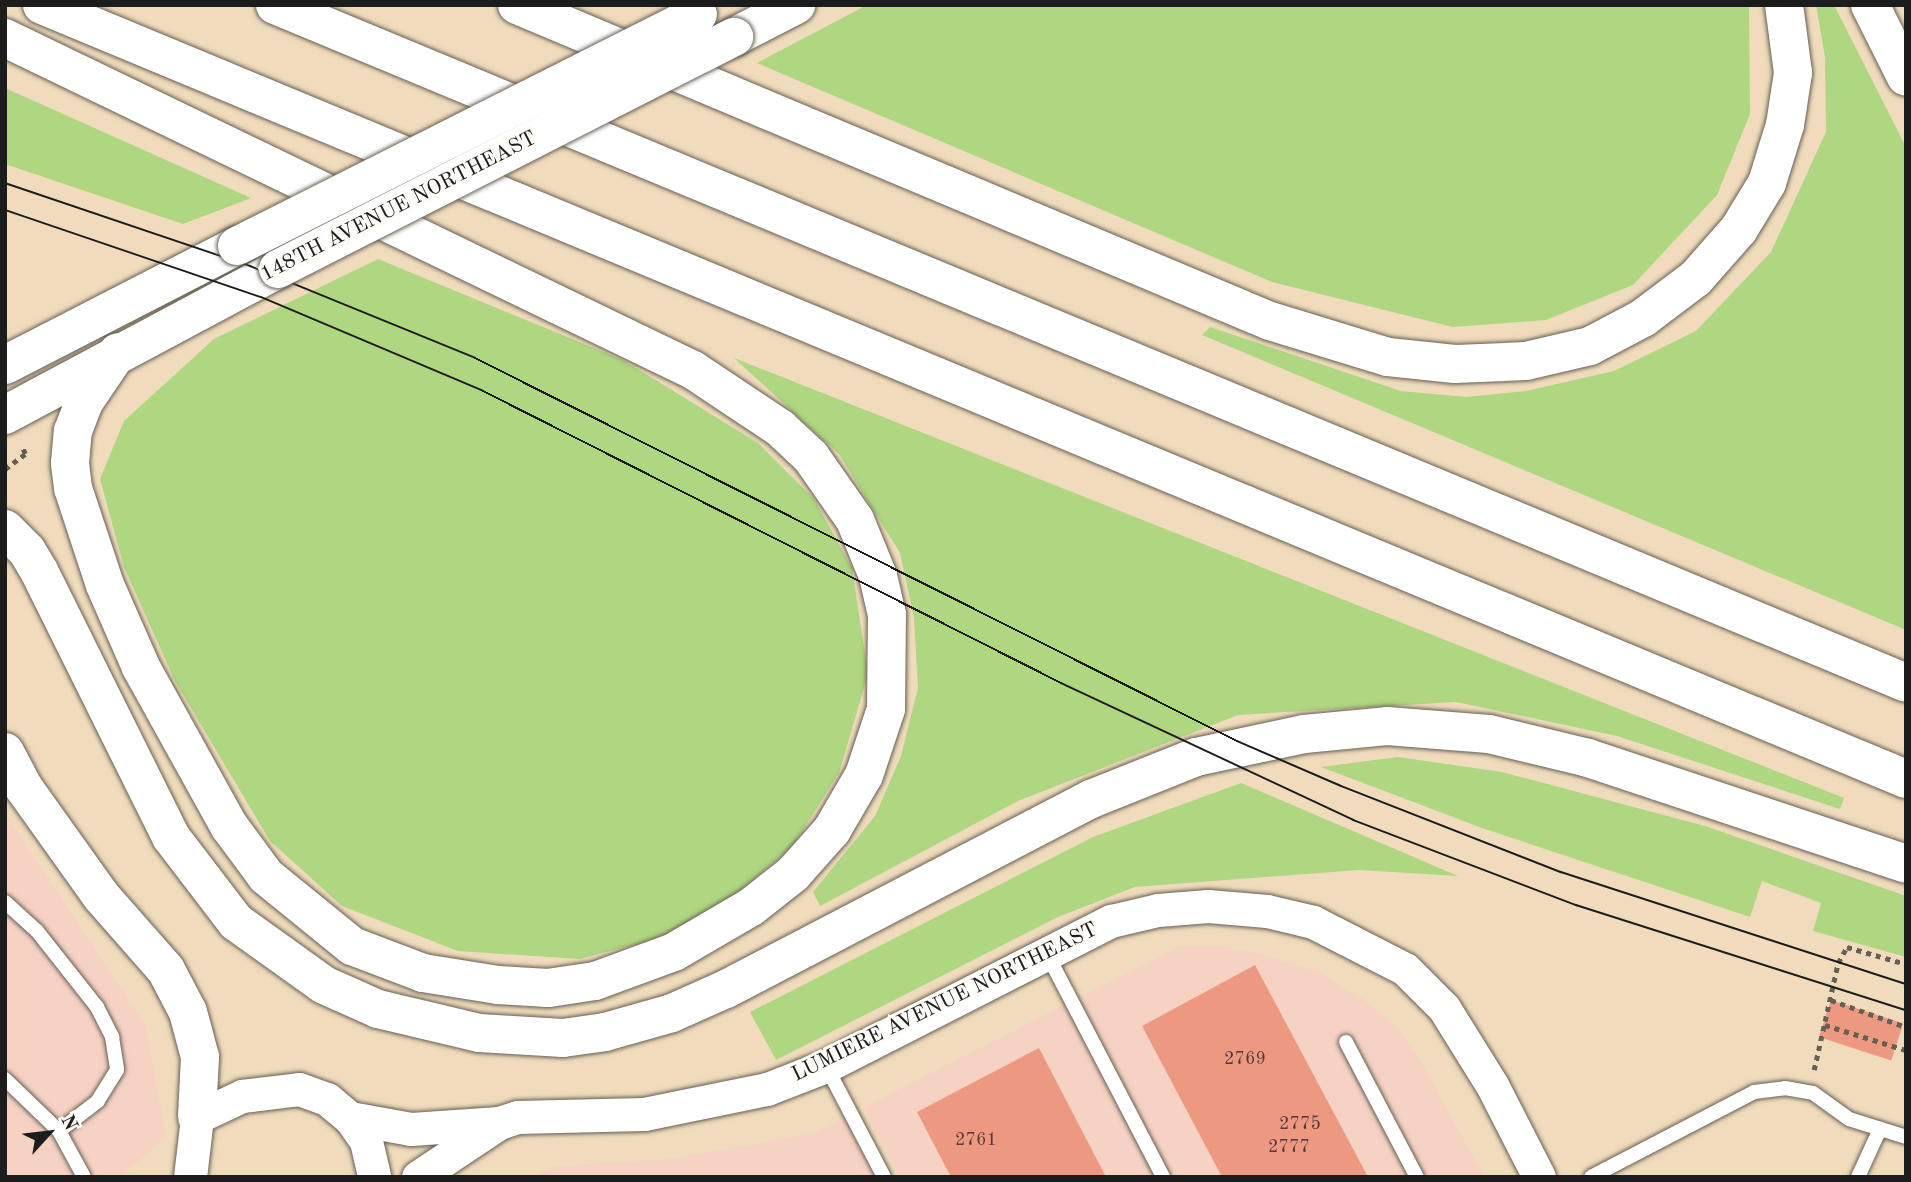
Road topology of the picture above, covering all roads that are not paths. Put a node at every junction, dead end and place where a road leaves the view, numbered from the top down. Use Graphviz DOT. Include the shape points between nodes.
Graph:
graph roads {
  1 [pos="42,5"];
  2 [pos="275,5"];
  3 [pos="517,5"];
  4 [pos="796,5"];
  5 [pos="1784,5"];
  6 [pos="1870,5"];
  7 [pos="716,19"];
  8 [pos="5,38"];
  9 [pos="1906,77"];
  10 [pos="118,352"];
  11 [pos="5,365"];
  12 [pos="5,415"];
  13 [pos="5,529"];
  14 [pos="1906,683"];
  15 [pos="5,752"];
  16 [pos="1906,779"];
  17 [pos="1906,864"];
  18 [pos="5,902"];
  19 [pos="1047,953"];
  20 [pos="1346,1042"];
  21 [pos="826,1066"];
  22 [pos="5,1079"];
  23 [pos="197,1118"];
  24 [pos="350,1118"];
  25 [pos="499,1123"];
  26 [pos="1880,1129"];
  27 [pos="59,1131"];
  28 [pos="1906,1138"];
  29 [pos="83,1177"];
  30 [pos="190,1177"];
  31 [pos="374,1177"];
  32 [pos="418,1177"];
  33 [pos="884,1177"];
  34 [pos="1163,1177"];
  35 [pos="1417,1177"];
  36 [pos="1539,1177"];
  37 [pos="1591,1177"];
  38 [pos="1858,1177"];
  1 -- 16 [label="main road"];
  2 -- 14 [label="main road"];
  3 -- 5 [label="main road" via="1270,321 1388,357 1455,364 1526,361 1590,346 1643,318 1696,278 1740,229 1771,171 1785,125 1793,73"];
  4 -- 7 [label="main road, 148TH AVENUE NORTHEAST"];
  6 -- 9 [label="main road"];
  7 -- 10 [label="main road, 148TH AVENUE NORTHEAST, bridge" via="278,269"];
  7 -- 11 [label="main road, 148TH AVENUE NORTHEAST, bridge" via="237,246"];
  8 -- 10 [label="main road" via="693,370 796,442 855,520 878,576 888,624 886,709 864,775 832,830 793,874 733,918 642,966 595,981 548,988 498,985 423,974 352,946 266,876 229,825 141,667 105,586 73,488 70,463 73,431 84,402"];
  10 -- 12 [label="main road, 148TH AVENUE NORTHEAST"];
  13 -- 17 [label="main road" via="39,571 171,837 236,922 324,985 378,1009 479,1033 563,1038 605,1032 672,1013 1091,799 1196,757 1304,734 1388,726 1489,734 1650,777"];
  15 -- 23 [label="main road" via="47,821 102,896 166,970 188,1012 200,1057"];
  18 -- 27 [label="lane" via="37,931 80,984 112,1037 117,1070 98,1101"];
  19 -- 21 [label="street, LUMIERE AVENUE NORTHEAST"];
  19 -- 34 [label="lane"];
  19 -- 36 [label="street, LUMIERE AVENUE NORTHEAST" via="1111,921 1158,910 1208,906 1267,911 1313,922 1405,969 1444,1008 1492,1085"];
  20 -- 35 [label="lane"];
  21 -- 25 [label="street, LUMIERE AVENUE NORTHEAST" via="767,1089 644,1114 541,1115"];
  21 -- 33 [label="lane"];
  22 -- 27 [label="lane"];
  23 -- 24 [label="street" via="242,1096 299,1089 327,1099"];
  23 -- 30 [label="street"];
  24 -- 25 [label="street, LUMIERE AVENUE NORTHEAST" via="411,1129"];
  24 -- 31 [label="street" via="366,1141"];
  25 -- 32 [label="street, LUMIERE AVENUE NORTHEAST"];
  26 -- 28 [label="lane"];
  26 -- 37 [label="lane" via="1849,1119 1813,1093 1785,1088 1754,1092"];
  26 -- 38 [label="lane"];
  27 -- 29 [label="lane"];
}
